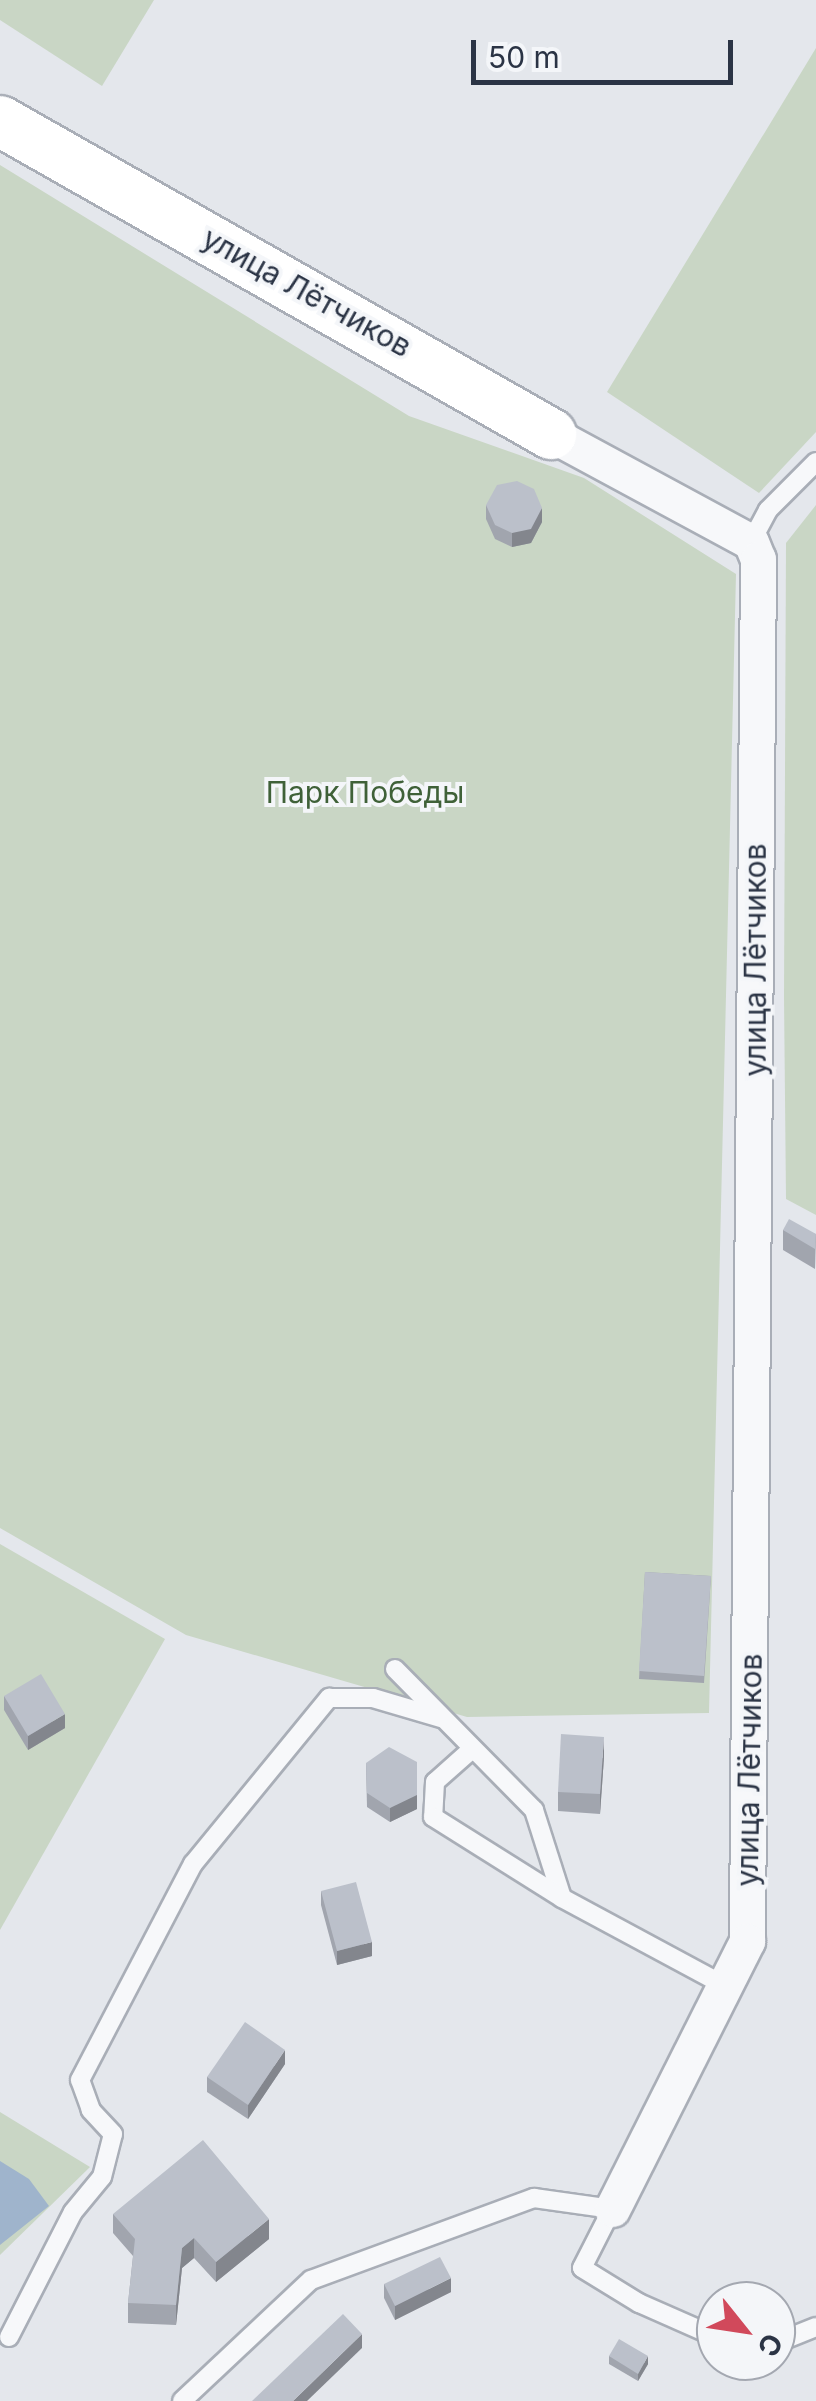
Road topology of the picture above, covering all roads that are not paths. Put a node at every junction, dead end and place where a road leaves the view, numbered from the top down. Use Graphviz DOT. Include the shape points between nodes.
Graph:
graph roads {
  1 [pos="0,121"];
  2 [pos="551,434"];
  3 [pos="816,462"];
  4 [pos="751,542"];
  5 [pos="395,1669"];
  6 [pos="442,1718"];
  7 [pos="471,1750"];
  8 [pos="562,1898"];
  9 [pos="726,1986"];
  10 [pos="612,2209"];
  11 [pos="696,2328"];
  12 [pos="9,2337"];
  13 [pos="182,2401"];
  1 -- 2 [label="main road, улица Лётчиков"];
  2 -- 4 [label="street, улица Лётчиков"];
  3 -- 4 [label="lane" via="768,510"];
  4 -- 9 [label="street, улица Лётчиков" via="758,610 747,1940"];
  5 -- 6 [label="lane"];
  6 -- 7 [label="lane"];
  6 -- 12 [label="lane" via="373,1698 329,1698 192,1864 80,2080 91,2110 113,2134 102,2178 73,2212"];
  7 -- 8 [label="lane" via="534,1810"];
  7 -- 8 [label="lane" via="434,1782 432,1817"];
  8 -- 9 [label="lane"];
  9 -- 10 [label="street, улица Лётчиков"];
  10 -- 11 [label="lane" via="582,2268 639,2304"];
  10 -- 13 [label="lane" via="534,2198 310,2280"];
}
